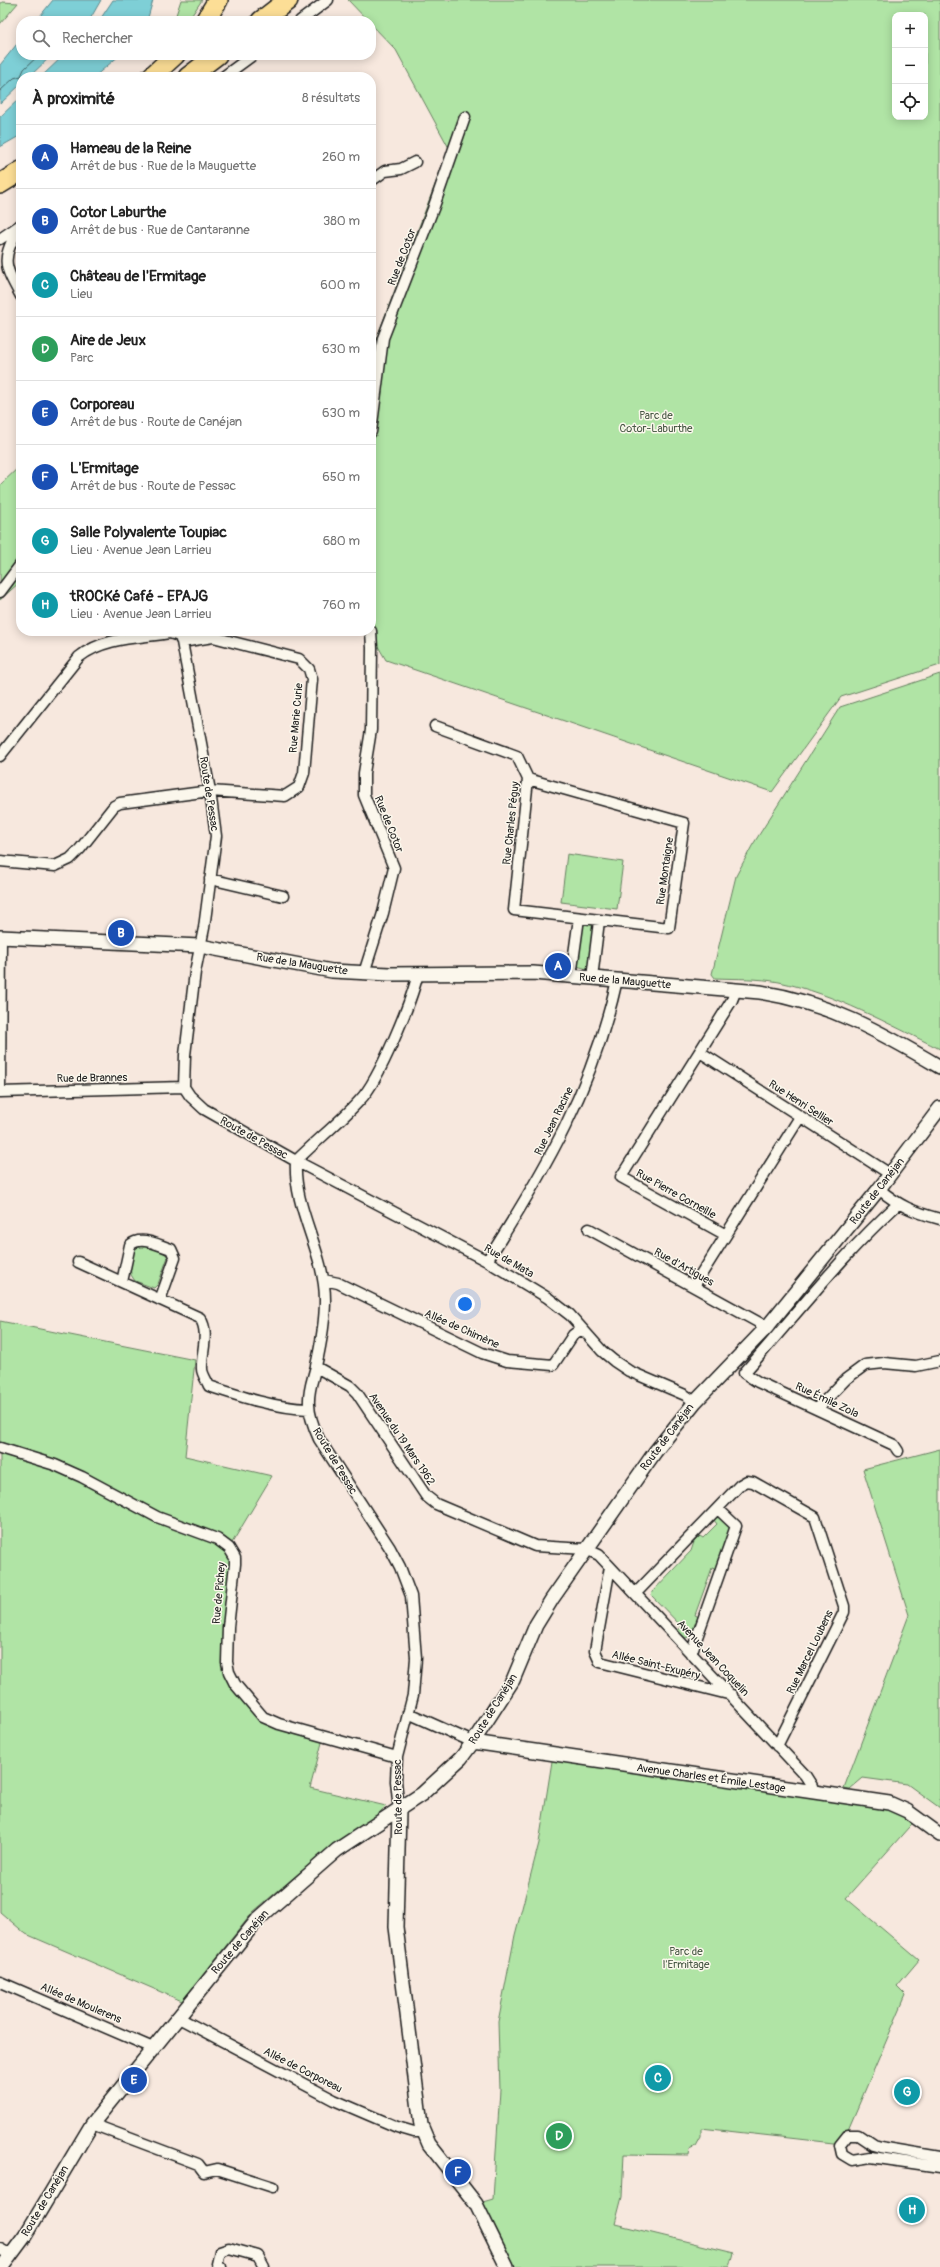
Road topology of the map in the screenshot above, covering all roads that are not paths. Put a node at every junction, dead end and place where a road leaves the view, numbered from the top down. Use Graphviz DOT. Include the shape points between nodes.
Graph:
graph roads {
  1 [pos="218,0"];
  2 [pos="288,0"];
  3 [pos="328,0"];
  4 [pos="208,16"];
  5 [pos="267,16"];
  6 [pos="307,16"];
  7 [pos="170,60"];
  8 [pos="210,60"];
  9 [pos="246,60"];
  10 [pos="157,72"];
  11 [pos="195,72"];
  12 [pos="230,72"];
  13 [pos="465,117"];
  14 [pos="415,162"];
  15 [pos="16,174"];
  16 [pos="376,177"];
  17 [pos="0,184"];
  18 [pos="16,188"];
  19 [pos="0,196"];
  20 [pos="16,228"];
  21 [pos="16,235"];
  22 [pos="0,239"];
  23 [pos="16,287"];
  24 [pos="376,393"];
  25 [pos="16,571"];
  26 [pos="0,592"];
  27 [pos="150,636"];
  28 [pos="176,636"];
  29 [pos="371,636"];
  30 [pos="181,639"];
  31 [pos="435,726"];
  32 [pos="0,756"];
  33 [pos="528,779"];
  34 [pos="210,792"];
  35 [pos="0,861"];
  36 [pos="210,879"];
  37 [pos="284,896"];
  38 [pos="514,910"];
  39 [pos="579,918"];
  40 [pos="599,921"];
  41 [pos="1,937"];
  42 [pos="200,946"];
  43 [pos="364,973"];
  44 [pos="418,973"];
  45 [pos="571,976"];
  46 [pos="592,978"];
  47 [pos="617,980"];
  48 [pos="736,990"];
  49 [pos="700,1052"];
  50 [pos="940,1067"];
  51 [pos="184,1087"];
  52 [pos="0,1092"];
  53 [pos="940,1108"];
  54 [pos="800,1117"];
  55 [pos="296,1161"];
  56 [pos="890,1174"];
  57 [pos="879,1188"];
  58 [pos="898,1204"];
  59 [pos="940,1219"];
  60 [pos="589,1229"];
  61 [pos="726,1235"];
  62 [pos="487,1261"];
  63 [pos="78,1262"];
  64 [pos="324,1280"];
  65 [pos="122,1282"];
  66 [pos="694,1286"];
  67 [pos="160,1300"];
  68 [pos="767,1326"];
  69 [pos="581,1329"];
  70 [pos="940,1361"];
  71 [pos="316,1367"];
  72 [pos="694,1402"];
  73 [pos="309,1409"];
  74 [pos="817,1409"];
  75 [pos="0,1448"];
  76 [pos="898,1451"];
  77 [pos="718,1509"];
  78 [pos="586,1549"];
  79 [pos="610,1567"];
  80 [pos="636,1593"];
  81 [pos="691,1654"];
  82 [pos="732,1695"];
  83 [pos="408,1713"];
  84 [pos="473,1742"];
  85 [pos="777,1746"];
  86 [pos="397,1757"];
  87 [pos="812,1792"];
  88 [pos="399,1812"];
  89 [pos="940,1835"];
  90 [pos="0,1982"];
  91 [pos="178,2017"];
  92 [pos="153,2048"];
  93 [pos="92,2124"];
  94 [pos="422,2132"];
  95 [pos="940,2157"];
  96 [pos="940,2167"];
  97 [pos="273,2188"];
  98 [pos="5,2252"];
  99 [pos="2,2267"];
  100 [pos="221,2267"];
  101 [pos="264,2267"];
  102 [pos="507,2267"];
  1 -- 4 [label="highway"];
  2 -- 5 [label="highway"];
  3 -- 6 [label="street"];
  7 -- 10 [label="highway"];
  8 -- 11 [label="highway"];
  9 -- 12 [label="street"];
  13 -- 24 [label="street, Rue de Cotor" via="433,209 383,338"];
  14 -- 16 [label="street" via="401,169 385,171"];
  15 -- 17 [label="highway"];
  18 -- 19 [label="highway"];
  20 -- 22 [label="street"];
  21 -- 23 [label="street" via="5,258 8,273"];
  25 -- 26 [label="street"];
  27 -- 32 [label="street, Rue Marie Curie" via="111,642 88,650 79,657"];
  28 -- 30 [label="street, Rue Marie Curie"];
  29 -- 43 [label="street, Rue de Cotor" via="371,730 364,773 364,795 394,868"];
  30 -- 34 [label="street, Route de Pessac"];
  30 -- 34 [label="street, Rue Marie Curie" via="213,637 299,659 309,669 312,679 304,773 299,787 285,796"];
  31 -- 33 [label="street, Rue Charles Péguy" via="516,756"];
  33 -- 38 [label="street, Rue Charles Péguy"];
  33 -- 40 [label="street, Rue Montaigne" via="684,823 669,928"];
  34 -- 35 [label="street, Rue Marie Curie" via="120,803 114,806 70,859 55,866"];
  34 -- 36 [label="street, Route de Pessac" via="216,836"];
  36 -- 37 [label="street"];
  36 -- 42 [label="street, Route de Pessac"];
  38 -- 39 [label="street, Rue Montaigne"];
  39 -- 40 [label="street, Rue Montaigne"];
  39 -- 45 [label="street"];
  40 -- 46 [label="street"];
  41 -- 42 [label="street, Rue de la Mauguette"];
  41 -- 52 [label="street"];
  42 -- 43 [label="street, Rue de la Mauguette" via="315,969"];
  42 -- 51 [label="street, Route de Pessac" via="189,1016"];
  43 -- 44 [label="street, Rue de la Mauguette"];
  44 -- 45 [label="street, Rue de la Mauguette" via="506,972"];
  44 -- 55 [label="street" via="371,1084 361,1100"];
  45 -- 46 [label="street, Rue de la Mauguette"];
  46 -- 47 [label="street, Rue de la Mauguette"];
  47 -- 48 [label="street, Rue de la Mauguette"];
  47 -- 62 [label="street, Rue Jean Racine" via="593,1066 568,1124 527,1199"];
  48 -- 49 [label="street, Rue Pierre Corneille"];
  48 -- 50 [label="street, Rue de la Mauguette" via="795,998 828,1008"];
  49 -- 54 [label="street, Rue Henri Sellier"];
  49 -- 61 [label="street, Rue Pierre Corneille" via="621,1177"];
  51 -- 52 [label="street, Rue de Brannes"];
  51 -- 55 [label="street, Route de Pessac" via="196,1104"];
  53 -- 56 [label="street, Route de Canéjan"];
  54 -- 56 [label="street, Rue Henri Sellier"];
  54 -- 61 [label="street"];
  55 -- 62 [label="street, Rue de Mata"];
  55 -- 64 [label="street, Route de Pessac" via="295,1181"];
  56 -- 57 [label="street, Route de Canéjan"];
  57 -- 58 [label="street"];
  57 -- 68 [label="street, Route de Canéjan"];
  58 -- 59 [label="street" via="920,1214"];
  58 -- 74 [label="street, Rue Émile Zola" via="839,1261 744,1373"];
  60 -- 66 [label="street, Rue d'Artigues"];
  61 -- 66 [label="street"];
  62 -- 69 [label="street, Rue de Mata" via="548,1298 570,1315"];
  63 -- 65 [label="street"];
  64 -- 69 [label="street, Allée de Chimène" via="338,1283 476,1350 507,1361 553,1365 572,1335"];
  64 -- 71 [label="street, Route de Pessac" via="323,1329"];
  65 -- 67 [label="street"];
  65 -- 67 [label="street" via="130,1245 133,1242 140,1240 171,1249 175,1258"];
  66 -- 68 [label="street, Rue d'Artigues"];
  67 -- 73 [label="street" via="200,1318 204,1324 202,1370 209,1386 249,1400"];
  68 -- 72 [label="street, Route de Canéjan"];
  69 -- 72 [label="street, Rue de Mata" via="614,1361 629,1371 685,1395"];
  70 -- 74 [label="street" via="916,1366 884,1363 865,1365 846,1379"];
  71 -- 73 [label="street, Route de Pessac" via="309,1389"];
  71 -- 78 [label="street, Avenue du 19 Mars 1962" via="350,1386 357,1393 426,1496 436,1504 534,1546"];
  72 -- 78 [label="street, Route de Canéjan"];
  73 -- 83 [label="street, Route de Pessac" via="319,1439 390,1548 408,1586 413,1605 416,1658 413,1695"];
  74 -- 76 [label="street, Rue Émile Zola" via="894,1445"];
  75 -- 86 [label="street, Rue de Pichey" via="23,1454 82,1477 157,1517 217,1539 229,1548 235,1558 235,1564 227,1662 235,1684 263,1717 279,1724"];
  77 -- 80 [label="street, Rue Marcel Loubens"];
  77 -- 81 [label="street" via="736,1526"];
  77 -- 85 [label="street, Rue Marcel Loubens" via="740,1484 747,1481 815,1517 844,1606 844,1612"];
  78 -- 79 [label="street, Avenue Jean Coquelin" via="599,1555"];
  78 -- 84 [label="street, Route de Canéjan" via="536,1625 513,1680"];
  79 -- 80 [label="street, Avenue Jean Coquelin"];
  79 -- 82 [label="street, Allée Saint-Exupéry" via="595,1651 600,1662"];
  80 -- 81 [label="street, Avenue Jean Coquelin"];
  81 -- 82 [label="street, Avenue Jean Coquelin"];
  82 -- 85 [label="street, Avenue Jean Coquelin"];
  83 -- 84 [label="street"];
  83 -- 86 [label="street, Route de Pessac"];
  84 -- 87 [label="street, Avenue Charles et Émile Lestage"];
  84 -- 88 [label="street, Route de Canéjan" via="461,1758"];
  85 -- 87 [label="street, Avenue Jean Coquelin" via="809,1781"];
  86 -- 88 [label="street, Route de Pessac"];
  87 -- 89 [label="street, Avenue Charles et Émile Lestage" via="889,1803 907,1811"];
  88 -- 91 [label="street, Route de Canéjan" via="337,1850 258,1918"];
  88 -- 94 [label="street, Route de Pessac" via="397,1939"];
  90 -- 92 [label="street, Allée de Moulerens"];
  91 -- 92 [label="street, Route de Canéjan"];
  91 -- 94 [label="street, Allée de Corporeau" via="334,2100 408,2130"];
  92 -- 93 [label="street, Route de Canéjan"];
  93 -- 97 [label="street" via="198,2164 204,2172 217,2169"];
  93 -- 98 [label="street, Route de Canéjan" via="25,2236"];
  94 -- 102 [label="street, Route de Pessac" via="476,2204"];
  95 -- 96 [label="street" via="872,2145 858,2135 848,2135 840,2145 842,2154 852,2160 885,2158"];
  98 -- 99 [label="street, Route de Canéjan"];
  100 -- 101 [label="street" via="217,2264 218,2255 220,2251 229,2248 258,2256"];
}
